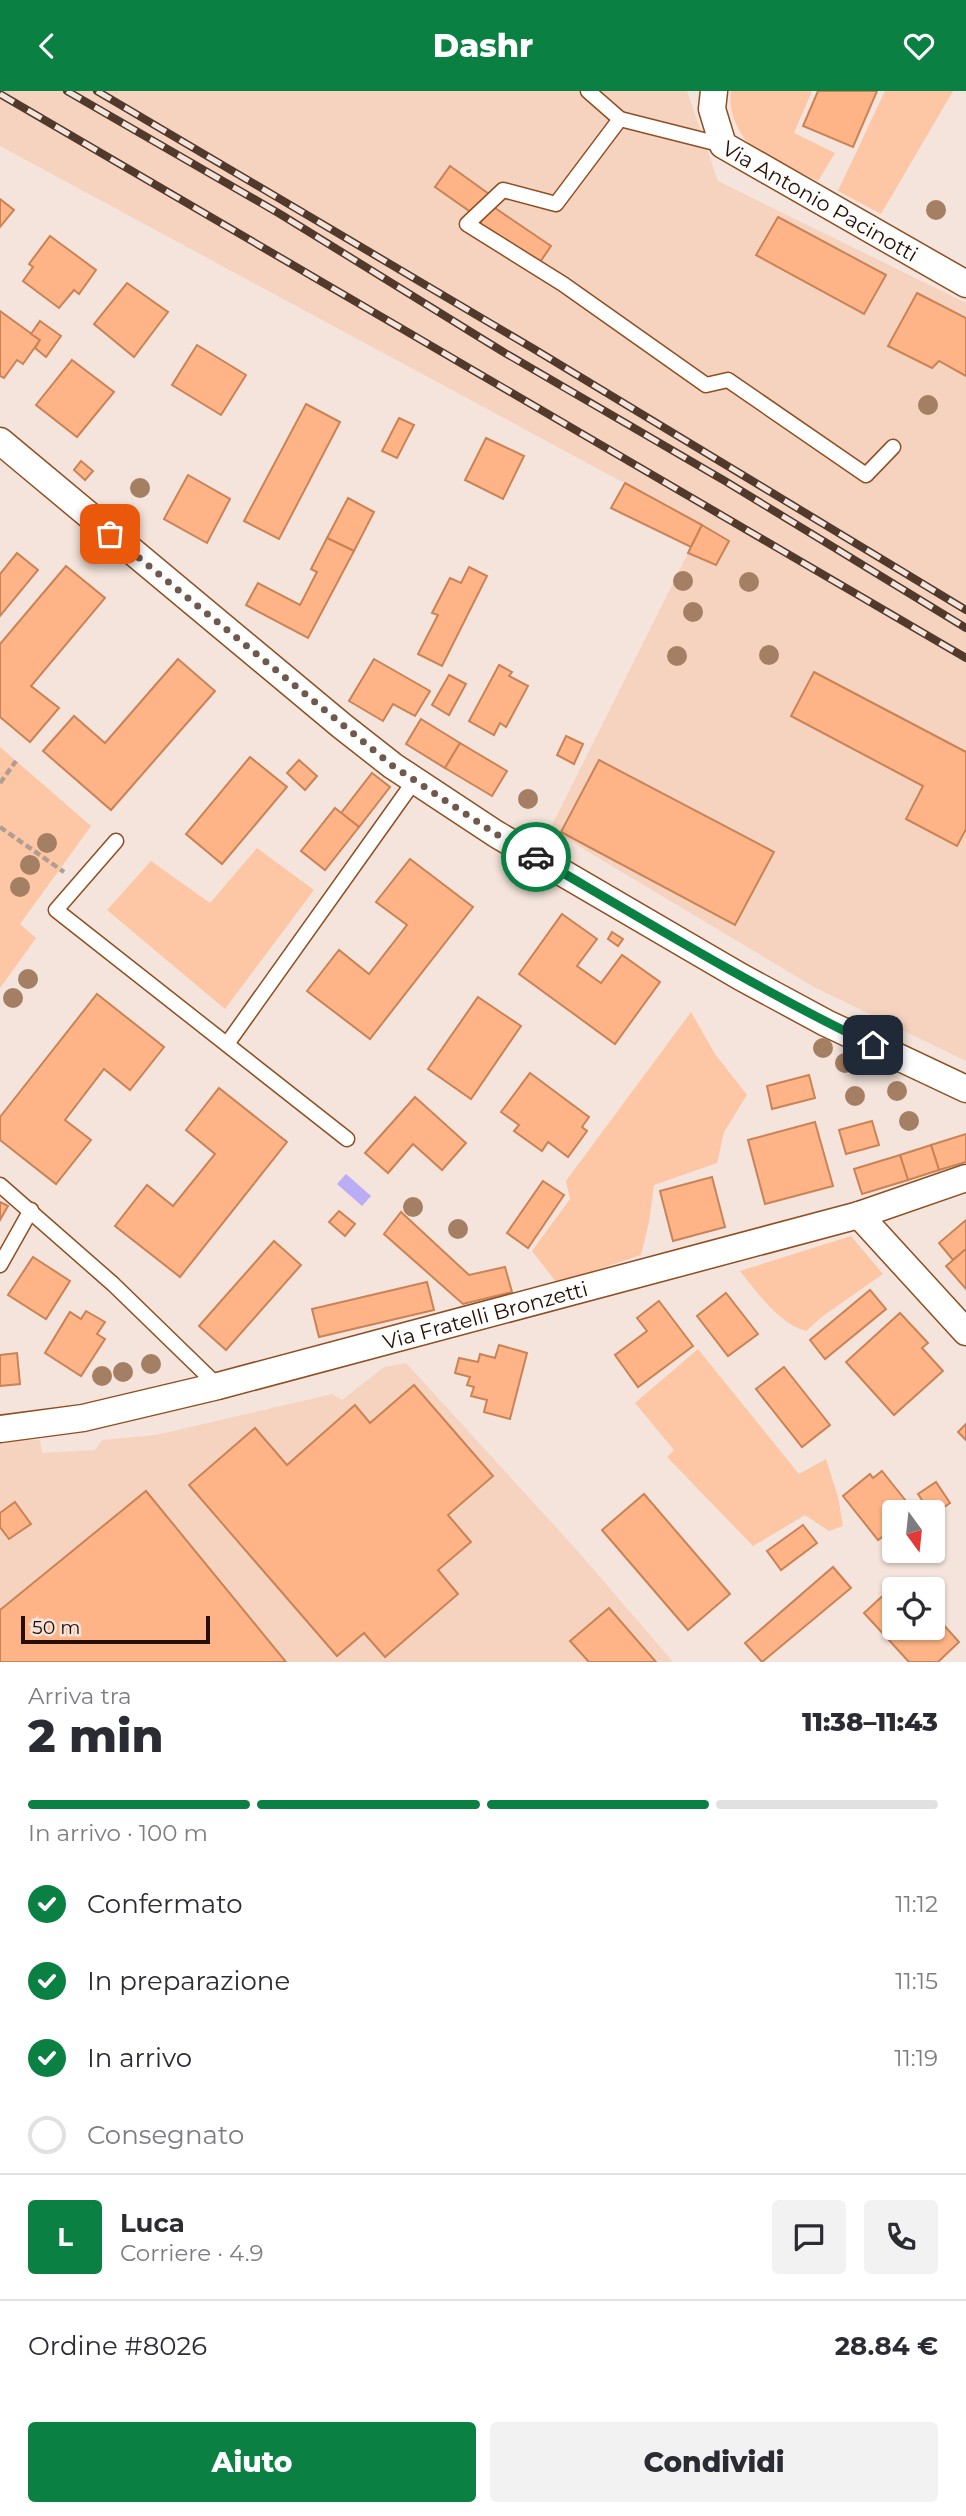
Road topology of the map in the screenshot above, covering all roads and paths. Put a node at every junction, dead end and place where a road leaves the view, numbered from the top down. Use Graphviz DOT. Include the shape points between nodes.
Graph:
graph roads {
  1 [pos="588,91"];
  2 [pos="714,91"];
  3 [pos="620,119"];
  4 [pos="723,145"];
  5 [pos="966,284"];
  6 [pos="0,441"];
  7 [pos="893,447"];
  8 [pos="16,761"];
  9 [pos="415,780"];
  10 [pos="0,783"];
  11 [pos="0,827"];
  12 [pos="116,841"];
  13 [pos="79,883"];
  14 [pos="227,1044"];
  15 [pos="966,1089"];
  16 [pos="347,1139"];
  17 [pos="966,1178"];
  18 [pos="0,1185"];
  19 [pos="31,1210"];
  20 [pos="859,1215"];
  21 [pos="0,1265"];
  22 [pos="966,1332"];
  23 [pos="218,1386"];
  24 [pos="0,1429"];
  1 -- 3 [label="lane"];
  2 -- 4 [label="street, Via Antonio Pacinotti" via="712,109"];
  3 -- 4 [label="lane"];
  3 -- 7 [label="lane" via="556,204 503,190 467,223 706,385 728,380 866,475"];
  4 -- 5 [label="street, Via Antonio Pacinotti"];
  6 -- 9 [label="street" via="342,726"];
  8 -- 10 [label="path"];
  9 -- 14 [label="lane"];
  9 -- 15 [label="street" via="496,834 741,977"];
  11 -- 13 [label="path"];
  12 -- 13 [label="lane"];
  13 -- 14 [label="lane" via="56,910"];
  14 -- 16 [label="lane"];
  17 -- 20 [label="street, Via Fratelli Bronzetti"];
  18 -- 19 [label="lane"];
  19 -- 21 [label="lane"];
  19 -- 23 [label="lane"];
  20 -- 22 [label="street"];
  20 -- 23 [label="street, Via Fratelli Bronzetti"];
  23 -- 24 [label="street, Via Fratelli Bronzetti" via="83,1418"];
}
